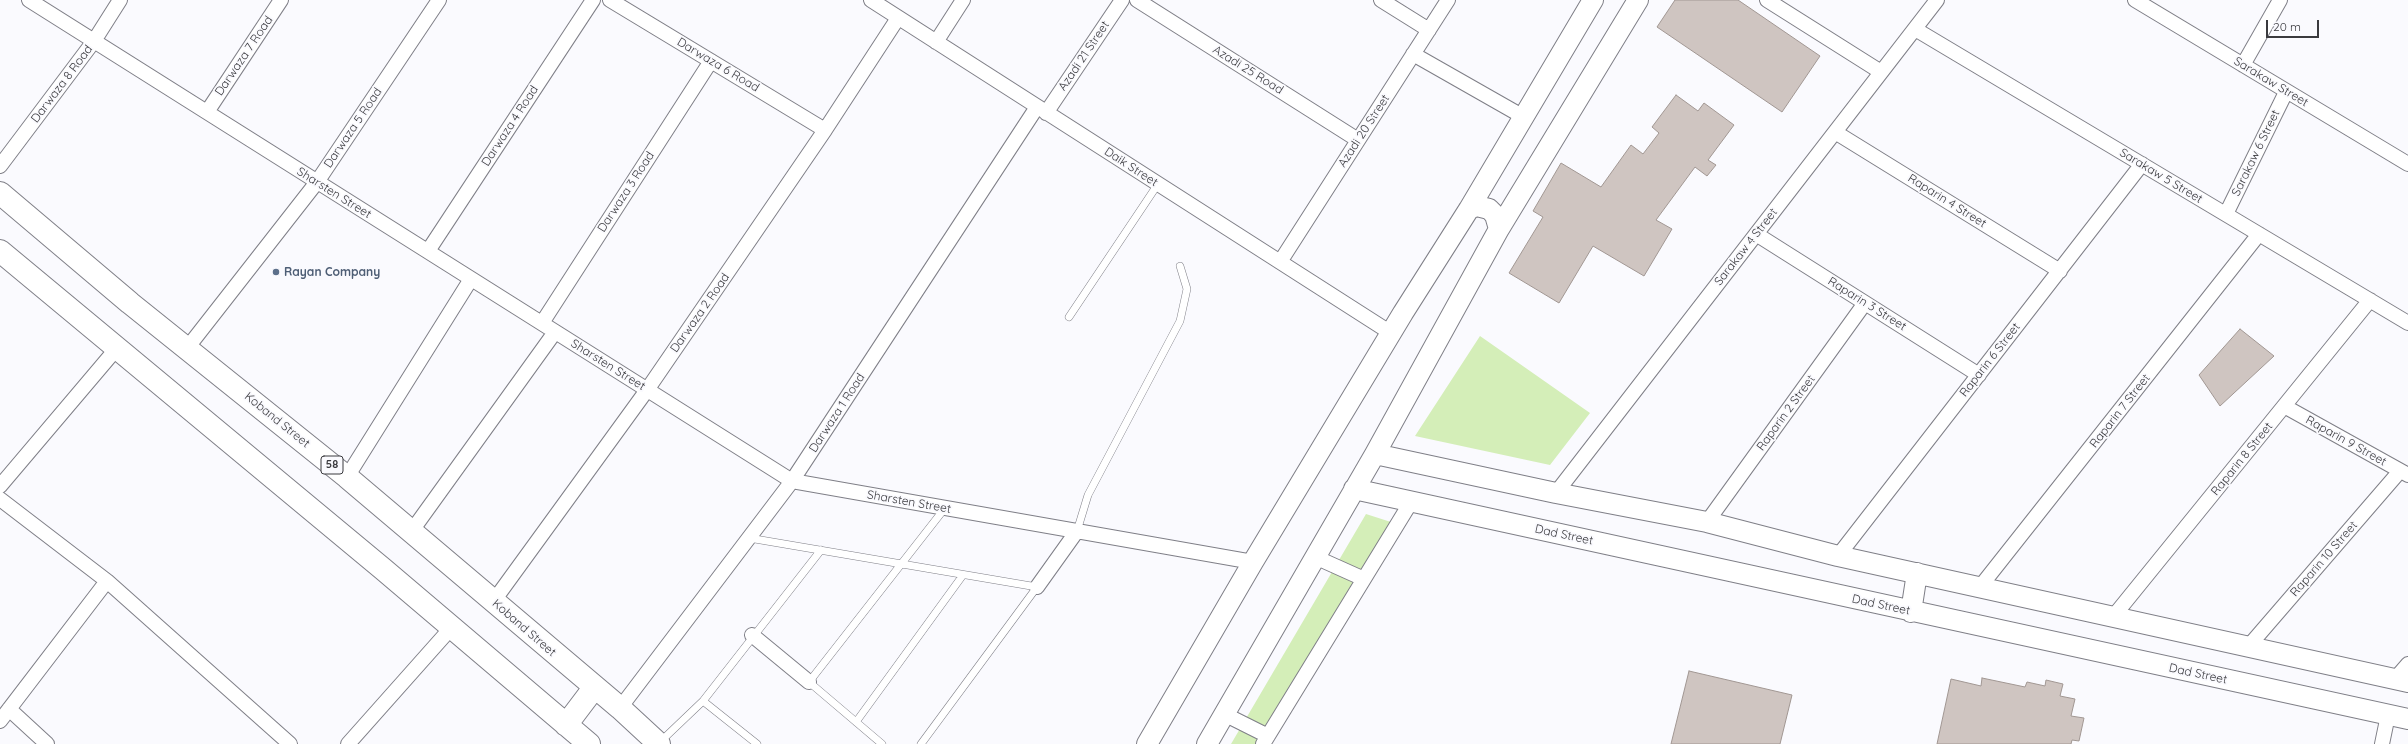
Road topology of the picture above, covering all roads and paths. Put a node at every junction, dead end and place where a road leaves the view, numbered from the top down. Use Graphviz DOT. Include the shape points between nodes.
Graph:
graph roads {
  1 [pos="29,0"];
  2 [pos="120,0"];
  3 [pos="281,0"];
  4 [pos="439,0"];
  5 [pos="593,0"];
  6 [pos="610,0"];
  7 [pos="871,0"];
  8 [pos="963,0"];
  9 [pos="1122,0"];
  10 [pos="1137,0"];
  11 [pos="1381,0"];
  12 [pos="1448,0"];
  13 [pos="1593,0"];
  14 [pos="1638,0"];
  15 [pos="1767,0"];
  16 [pos="1937,0"];
  17 [pos="2135,0"];
  18 [pos="2280,0"];
  19 [pos="898,18"];
  20 [pos="1915,28"];
  21 [pos="1429,30"];
  22 [pos="94,41"];
  23 [pos="936,42"];
  24 [pos="1414,54"];
  25 [pos="710,61"];
  26 [pos="2243,65"];
  27 [pos="1881,72"];
  28 [pos="2286,92"];
  29 [pos="1042,110"];
  30 [pos="207,112"];
  31 [pos="1522,116"];
  32 [pos="825,130"];
  33 [pos="1835,132"];
  34 [pos="1358,140"];
  35 [pos="2142,164"];
  36 [pos="2408,164"];
  37 [pos="0,166"];
  38 [pos="317,182"];
  39 [pos="1158,184"];
  40 [pos="0,193"];
  41 [pos="1469,209"];
  42 [pos="2226,214"];
  43 [pos="1499,229"];
  44 [pos="1756,234"];
  45 [pos="2259,234"];
  46 [pos="0,251"];
  47 [pos="428,251"];
  48 [pos="1280,262"];
  49 [pos="1180,266"];
  50 [pos="2060,271"];
  51 [pos="471,279"];
  52 [pos="2370,300"];
  53 [pos="1865,303"];
  54 [pos="1069,317"];
  55 [pos="2408,323"];
  56 [pos="542,324"];
  57 [pos="556,332"];
  58 [pos="1391,333"];
  59 [pos="188,347"];
  60 [pos="117,348"];
  61 [pos="1979,375"];
  62 [pos="647,390"];
  63 [pos="2284,406"];
  64 [pos="1375,454"];
  65 [pos="2404,473"];
  66 [pos="347,477"];
  67 [pos="792,481"];
  68 [pos="0,486"];
  69 [pos="1354,489"];
  70 [pos="1556,493"];
  71 [pos="0,499"];
  72 [pos="1411,502"];
  73 [pos="945,508"];
  74 [pos="1707,522"];
  75 [pos="1077,531"];
  76 [pos="411,532"];
  77 [pos="749,538"];
  78 [pos="821,550"];
  79 [pos="1838,556"];
  80 [pos="1315,557"];
  81 [pos="1253,562"];
  82 [pos="902,564"];
  83 [pos="1917,573"];
  84 [pos="963,575"];
  85 [pos="1364,579"];
  86 [pos="107,581"];
  87 [pos="1037,587"];
  88 [pos="1980,588"];
  89 [pos="493,602"];
  90 [pos="1911,612"];
  91 [pos="2114,617"];
  92 [pos="452,627"];
  93 [pos="752,635"];
  94 [pos="2248,647"];
  95 [pos="2408,664"];
  96 [pos="2401,681"];
  97 [pos="809,682"];
  98 [pos="594,688"];
  99 [pos="704,701"];
  100 [pos="620,708"];
  101 [pos="9,709"];
  102 [pos="1224,714"];
  103 [pos="2388,715"];
  104 [pos="2408,719"];
  105 [pos="0,721"];
  106 [pos="856,722"];
  107 [pos="566,725"];
  108 [pos="1266,740"];
  109 [pos="47,744"];
  110 [pos="290,744"];
  111 [pos="348,744"];
  112 [pos="589,744"];
  113 [pos="659,744"];
  114 [pos="757,744"];
  115 [pos="882,744"];
  116 [pos="921,744"];
  117 [pos="1147,744"];
  118 [pos="1207,744"];
  119 [pos="2382,744"];
  1 -- 22 [label="street, Sharsten Street"];
  2 -- 22 [label="street, Darwaza 8 Road"];
  3 -- 30 [label="street, Darwaza 7 Road"];
  4 -- 38 [label="street, Darwaza 5 Road"];
  5 -- 47 [label="street, Darwaza 4 Road"];
  6 -- 25 [label="street, Darwaza 6 Road"];
  7 -- 19 [label="street, Daik Street"];
  8 -- 23 [label="street"];
  9 -- 29 [label="street, Azadi 21 Street"];
  10 -- 34 [label="street, Azadi 25 Road"];
  11 -- 21 [label="street"];
  12 -- 21 [label="street, Azadi 20 Street"];
  13 -- 31 [label="street"];
  14 -- 43 [label="street"];
  15 -- 27 [label="street"];
  16 -- 20 [label="street, Sarakaw 4 Street"];
  17 -- 26 [label="street, Sarakaw Street"];
  18 -- 26 [label="street"];
  19 -- 23 [label="street, Daik Street"];
  19 -- 32 [label="street, Darwaza 2 Road"];
  20 -- 27 [label="street, Sarakaw 4 Street"];
  20 -- 35 [label="street, Sarakaw 5 Street"];
  21 -- 24 [label="street, Azadi 20 Street"];
  22 -- 30 [label="street, Sharsten Street"];
  22 -- 37 [label="street, Darwaza 8 Road"];
  23 -- 29 [label="street, Daik Street"];
  24 -- 31 [label="street"];
  24 -- 34 [label="street, Azadi 20 Street"];
  25 -- 32 [label="street, Darwaza 6 Road"];
  25 -- 56 [label="street, Darwaza 3 Road"];
  26 -- 28 [label="street, Sarakaw Street"];
  27 -- 33 [label="street, Sarakaw 4 Street"];
  28 -- 36 [label="street, Sarakaw Street"];
  28 -- 42 [label="street, Sarakaw 6 Street"];
  29 -- 39 [label="street, Daik Street"];
  29 -- 67 [label="street, Darwaza 1 Road"];
  30 -- 38 [label="street, Sharsten Street"];
  31 -- 41 [label="street"];
  32 -- 62 [label="street, Darwaza 2 Road"];
  33 -- 44 [label="street, Sarakaw 4 Street"];
  33 -- 50 [label="street, Raparin 4 Street"];
  34 -- 48 [label="street, Azadi 20 Street"];
  35 -- 42 [label="street, Sarakaw 5 Street"];
  35 -- 50 [label="street, Raparin 6 Street"];
  38 -- 47 [label="street, Sharsten Street"];
  38 -- 59 [label="street, Darwaza 5 Road"];
  39 -- 48 [label="street, Daik Street"];
  39 -- 54 [label="lane"];
  40 -- 59 [label="main road, Koband Street / 58"];
  41 -- 43 [label="street" via="1477,206 1489,209 1495,215"];
  41 -- 58 [label="street"];
  42 -- 45 [label="street, Sarakaw 5 Street"];
  43 -- 64 [label="street"];
  44 -- 53 [label="street, Raparin 3 Street"];
  44 -- 70 [label="street, Sarakaw 4 Street"];
  45 -- 52 [label="street, Sarakaw 5 Street"];
  45 -- 88 [label="street, Raparin 7 Street"];
  46 -- 60 [label="main road"];
  47 -- 51 [label="street, Sharsten Street"];
  48 -- 58 [label="street, Daik Street"];
  49 -- 75 [label="lane" via="1187,288 1180,321 1088,495"];
  50 -- 61 [label="street, Raparin 6 Street"];
  51 -- 56 [label="street, Sharsten Street"];
  51 -- 66 [label="street"];
  52 -- 55 [label="street, Sarakaw 5 Street"];
  52 -- 63 [label="street, Raparin 8 Street"];
  53 -- 61 [label="street, Raparin 3 Street"];
  53 -- 74 [label="street, Raparin 2 Street"];
  56 -- 57 [label="street, Sharsten Street"];
  57 -- 62 [label="street, Sharsten Street"];
  57 -- 76 [label="street"];
  58 -- 81 [label="street"];
  59 -- 66 [label="main road, Koband Street / 58"];
  60 -- 68 [label="street"];
  60 -- 92 [label="main road"];
  61 -- 79 [label="street, Raparin 6 Street"];
  62 -- 67 [label="street, Sharsten Street"];
  62 -- 89 [label="street, Darwaza 2 Road"];
  63 -- 65 [label="street, Raparin 9 Street"];
  63 -- 91 [label="street, Raparin 8 Street"];
  64 -- 69 [label="street"];
  64 -- 70 [label="street"];
  65 -- 94 [label="street, Raparin 10 Street"];
  66 -- 76 [label="main road, Koband Street / 58"];
  67 -- 73 [label="street, Sharsten Street"];
  67 -- 77 [label="street, Darwaza 1 Road"];
  69 -- 72 [label="street, Dad Street"];
  69 -- 80 [label="street"];
  70 -- 74 [label="street"];
  71 -- 86 [label="street"];
  72 -- 85 [label="street"];
  72 -- 90 [label="street, Dad Street"];
  73 -- 75 [label="street, Sharsten Street"];
  73 -- 82 [label="lane"];
  74 -- 79 [label="street"];
  75 -- 81 [label="street, Sharsten Street"];
  75 -- 87 [label="street"];
  76 -- 89 [label="main road, Koband Street / 58"];
  77 -- 78 [label="lane"];
  77 -- 100 [label="street, Darwaza 1 Road"];
  78 -- 82 [label="lane"];
  78 -- 93 [label="lane"];
  79 -- 83 [label="street"];
  80 -- 85 [label="street"];
  80 -- 102 [label="street"];
  81 -- 117 [label="street"];
  82 -- 84 [label="lane"];
  82 -- 97 [label="lane"];
  83 -- 88 [label="street"];
  83 -- 90 [label="street"];
  84 -- 87 [label="lane"];
  84 -- 106 [label="lane"];
  85 -- 108 [label="street"];
  86 -- 101 [label="street"];
  86 -- 110 [label="street"];
  87 -- 116 [label="lane"];
  88 -- 91 [label="street"];
  89 -- 98 [label="main road, Koband Street / 58"];
  90 -- 103 [label="street, Dad Street"];
  91 -- 94 [label="street"];
  92 -- 107 [label="main road"];
  92 -- 111 [label="street"];
  93 -- 97 [label="street"];
  93 -- 99 [label="lane"];
  94 -- 96 [label="street"];
  95 -- 96 [label="street"];
  97 -- 106 [label="lane"];
  98 -- 100 [label="main road, Koband Street / 58"];
  98 -- 107 [label="main road"];
  99 -- 113 [label="lane"];
  99 -- 114 [label="lane"];
  100 -- 113 [label="main road, Koband Street / 58"];
  101 -- 105 [label="street"];
  101 -- 109 [label="street"];
  102 -- 108 [label="street"];
  102 -- 118 [label="street"];
  103 -- 104 [label="street, Dad Street"];
  103 -- 119 [label="street"];
  106 -- 115 [label="lane"];
  107 -- 112 [label="main road"];
}
